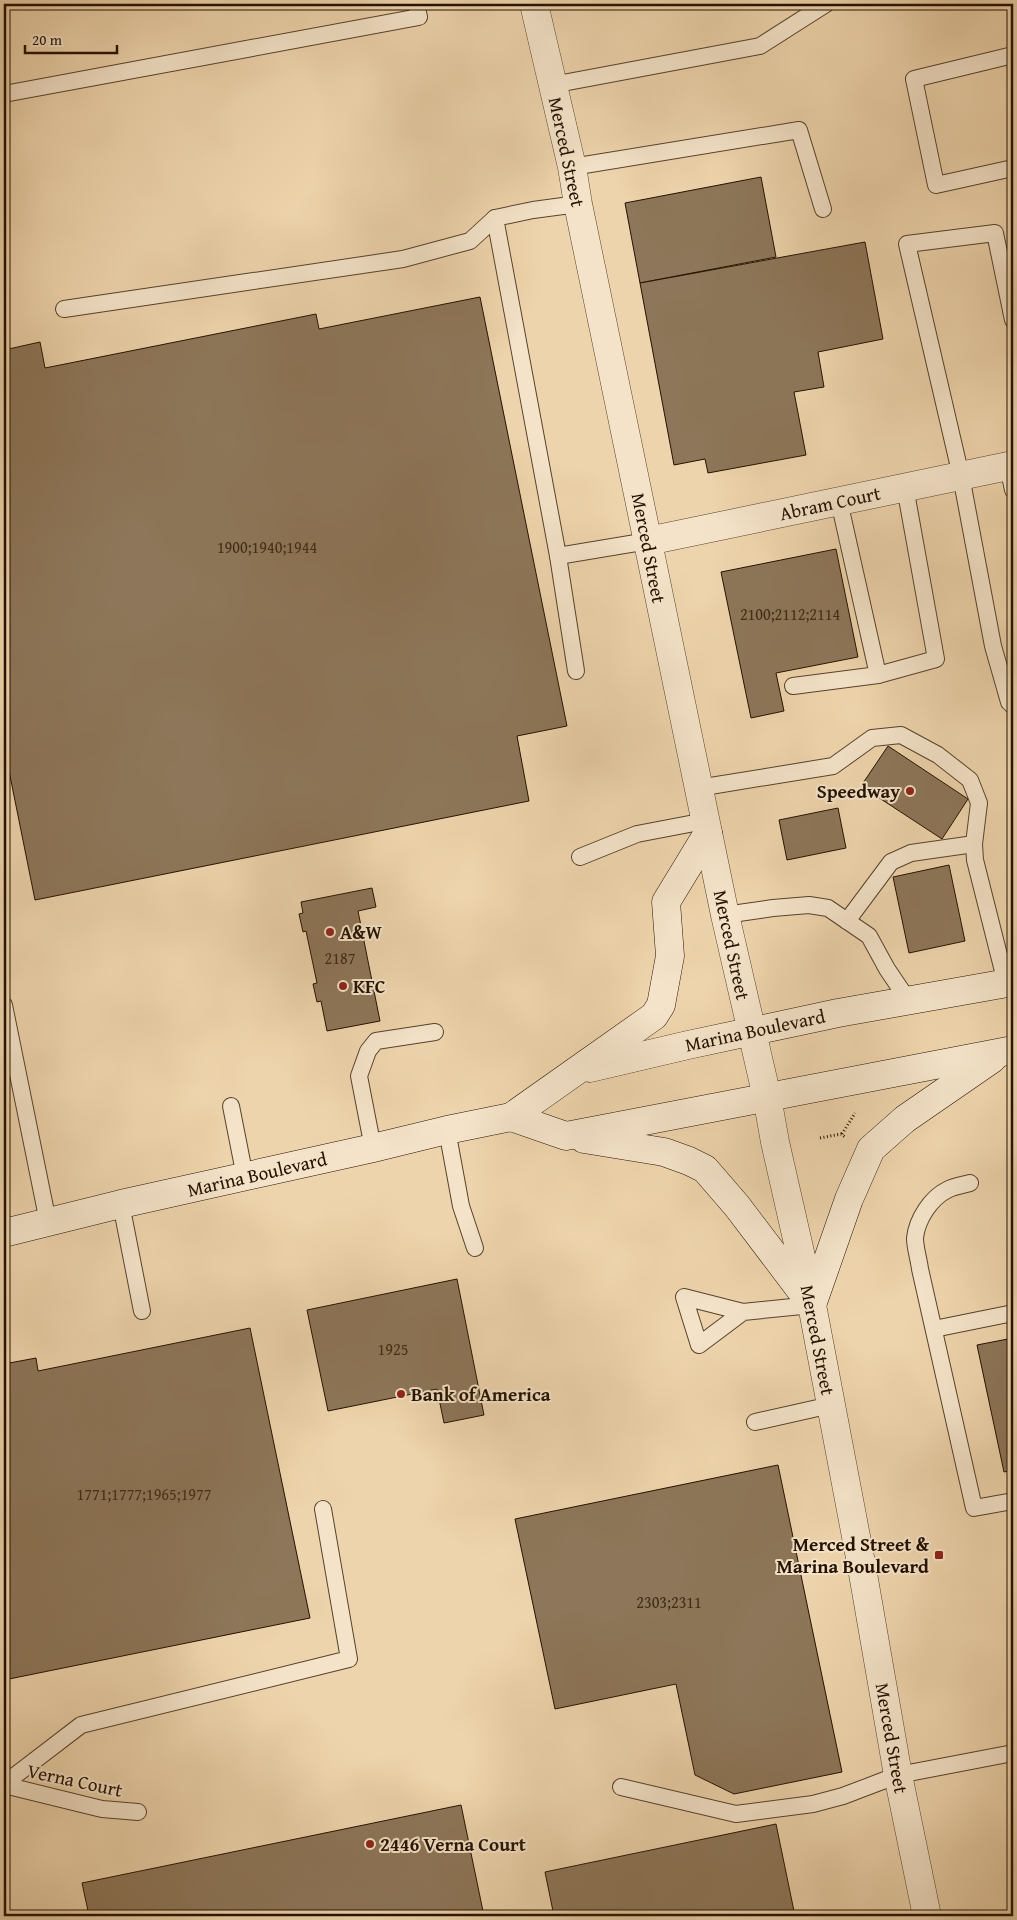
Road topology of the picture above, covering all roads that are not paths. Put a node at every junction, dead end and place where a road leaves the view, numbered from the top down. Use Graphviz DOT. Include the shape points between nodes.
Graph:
graph roads {
  1 [pos="416,4"];
  2 [pos="534,4"];
  3 [pos="826,4"];
  4 [pos="1013,55"];
  5 [pos="552,85"];
  6 [pos="4,94"];
  7 [pos="572,167"];
  8 [pos="1013,168"];
  9 [pos="578,204"];
  10 [pos="823,210"];
  11 [pos="495,218"];
  12 [pos="64,309"];
  13 [pos="1013,320"];
  14 [pos="1012,474"];
  15 [pos="961,476"];
  16 [pos="905,487"];
  17 [pos="839,501"];
  18 [pos="648,541"];
  19 [pos="558,556"];
  20 [pos="576,671"];
  21 [pos="878,674"];
  22 [pos="792,686"];
  23 [pos="1013,706"];
  24 [pos="698,788"];
  25 [pos="706,827"];
  26 [pos="974,844"];
  27 [pos="580,857"];
  28 [pos="725,915"];
  29 [pos="847,921"];
  30 [pos="1010,982"];
  31 [pos="908,1000"];
  32 [pos="4,1005"];
  33 [pos="435,1032"];
  34 [pos="751,1032"];
  35 [pos="1007,1052"];
  36 [pos="574,1072"];
  37 [pos="767,1098"];
  38 [pos="231,1106"];
  39 [pos="511,1117"];
  40 [pos="447,1130"];
  41 [pos="566,1136"];
  42 [pos="374,1148"];
  43 [pos="245,1177"];
  44 [pos="970,1183"];
  45 [pos="121,1204"];
  46 [pos="48,1222"];
  47 [pos="4,1233"];
  48 [pos="475,1248"];
  49 [pos="812,1305"];
  50 [pos="142,1311"];
  51 [pos="743,1312"];
  52 [pos="1013,1312"];
  53 [pos="934,1329"];
  54 [pos="831,1405"];
  55 [pos="755,1422"];
  56 [pos="1013,1501"];
  57 [pos="323,1509"];
  58 [pos="1013,1753"];
  59 [pos="898,1775"];
  60 [pos="4,1785"];
  61 [pos="621,1787"];
  62 [pos="138,1812"];
  63 [pos="927,1916"];
  1 -- 6 [label="lane" via="418,17"];
  2 -- 5 [label="main road, Merced Street"];
  3 -- 5 [label="lane" via="760,46"];
  4 -- 8 [label="lane" via="914,79 936,184"];
  5 -- 7 [label="main road, Merced Street"];
  7 -- 9 [label="main road, Merced Street"];
  7 -- 10 [label="lane" via="799,130"];
  9 -- 11 [label="lane"];
  9 -- 18 [label="main road, Merced Street"];
  11 -- 12 [label="lane" via="470,241 403,259"];
  11 -- 19 [label="lane"];
  13 -- 15 [label="lane" via="995,233 907,244"];
  14 -- 15 [label="main road, Abram Court"];
  15 -- 16 [label="main road, Abram Court"];
  15 -- 23 [label="lane" via="993,646 1009,702"];
  16 -- 17 [label="main road, Abram Court"];
  16 -- 21 [label="lane" via="936,659"];
  17 -- 18 [label="main road, Abram Court"];
  17 -- 21 [label="lane"];
  18 -- 19 [label="lane"];
  18 -- 24 [label="main road, Merced Street"];
  19 -- 20 [label="lane"];
  21 -- 22 [label="lane"];
  24 -- 25 [label="main road, Merced Street"];
  24 -- 26 [label="lane" via="833,766 872,738 901,735 938,755 970,780 979,804"];
  25 -- 27 [label="lane" via="637,834"];
  25 -- 28 [label="main road, Merced Street"];
  25 -- 36 [label="main road" via="666,902 670,956 662,1005 654,1016"];
  26 -- 29 [label="lane" via="911,853 891,862"];
  26 -- 30 [label="lane" via="975,860"];
  28 -- 29 [label="lane" via="809,905 828,908"];
  28 -- 34 [label="main road, Merced Street"];
  29 -- 31 [label="lane" via="869,936"];
  30 -- 31 [label="main road, Marina Boulevard"];
  31 -- 34 [label="main road, Marina Boulevard"];
  32 -- 46 [label="lane"];
  33 -- 42 [label="lane" via="376,1041 368,1051 359,1076"];
  34 -- 36 [label="main road, Marina Boulevard"];
  34 -- 37 [label="main road, Merced Street"];
  35 -- 37 [label="main road"];
  35 -- 49 [label="main road" via="905,1119 871,1149 849,1199"];
  36 -- 39 [label="main road, Marina Boulevard"];
  37 -- 41 [label="main road"];
  37 -- 49 [label="main road, Merced Street"];
  38 -- 43 [label="lane"];
  39 -- 40 [label="main road, Marina Boulevard"];
  39 -- 41 [label="main road"];
  40 -- 42 [label="main road, Marina Boulevard"];
  40 -- 48 [label="lane" via="461,1206"];
  41 -- 49 [label="main road" via="664,1152 705,1169"];
  42 -- 43 [label="main road, Marina Boulevard"];
  43 -- 45 [label="main road, Marina Boulevard"];
  44 -- 53 [label="lane" via="936,1196 920,1222 915,1238"];
  45 -- 46 [label="main road, Marina Boulevard"];
  45 -- 50 [label="lane"];
  46 -- 47 [label="main road, Marina Boulevard"];
  49 -- 51 [label="lane"];
  49 -- 54 [label="main road, Merced Street"];
  52 -- 53 [label="lane"];
  53 -- 56 [label="lane" via="974,1508"];
  54 -- 55 [label="lane"];
  54 -- 59 [label="main road, Merced Street"];
  57 -- 60 [label="lane" via="349,1659 81,1725"];
  58 -- 59 [label="lane"];
  59 -- 61 [label="lane" via="813,1804 736,1814"];
  59 -- 63 [label="main road, Merced Street"];
  60 -- 62 [label="lane, Verna Court" via="102,1809"];
}
